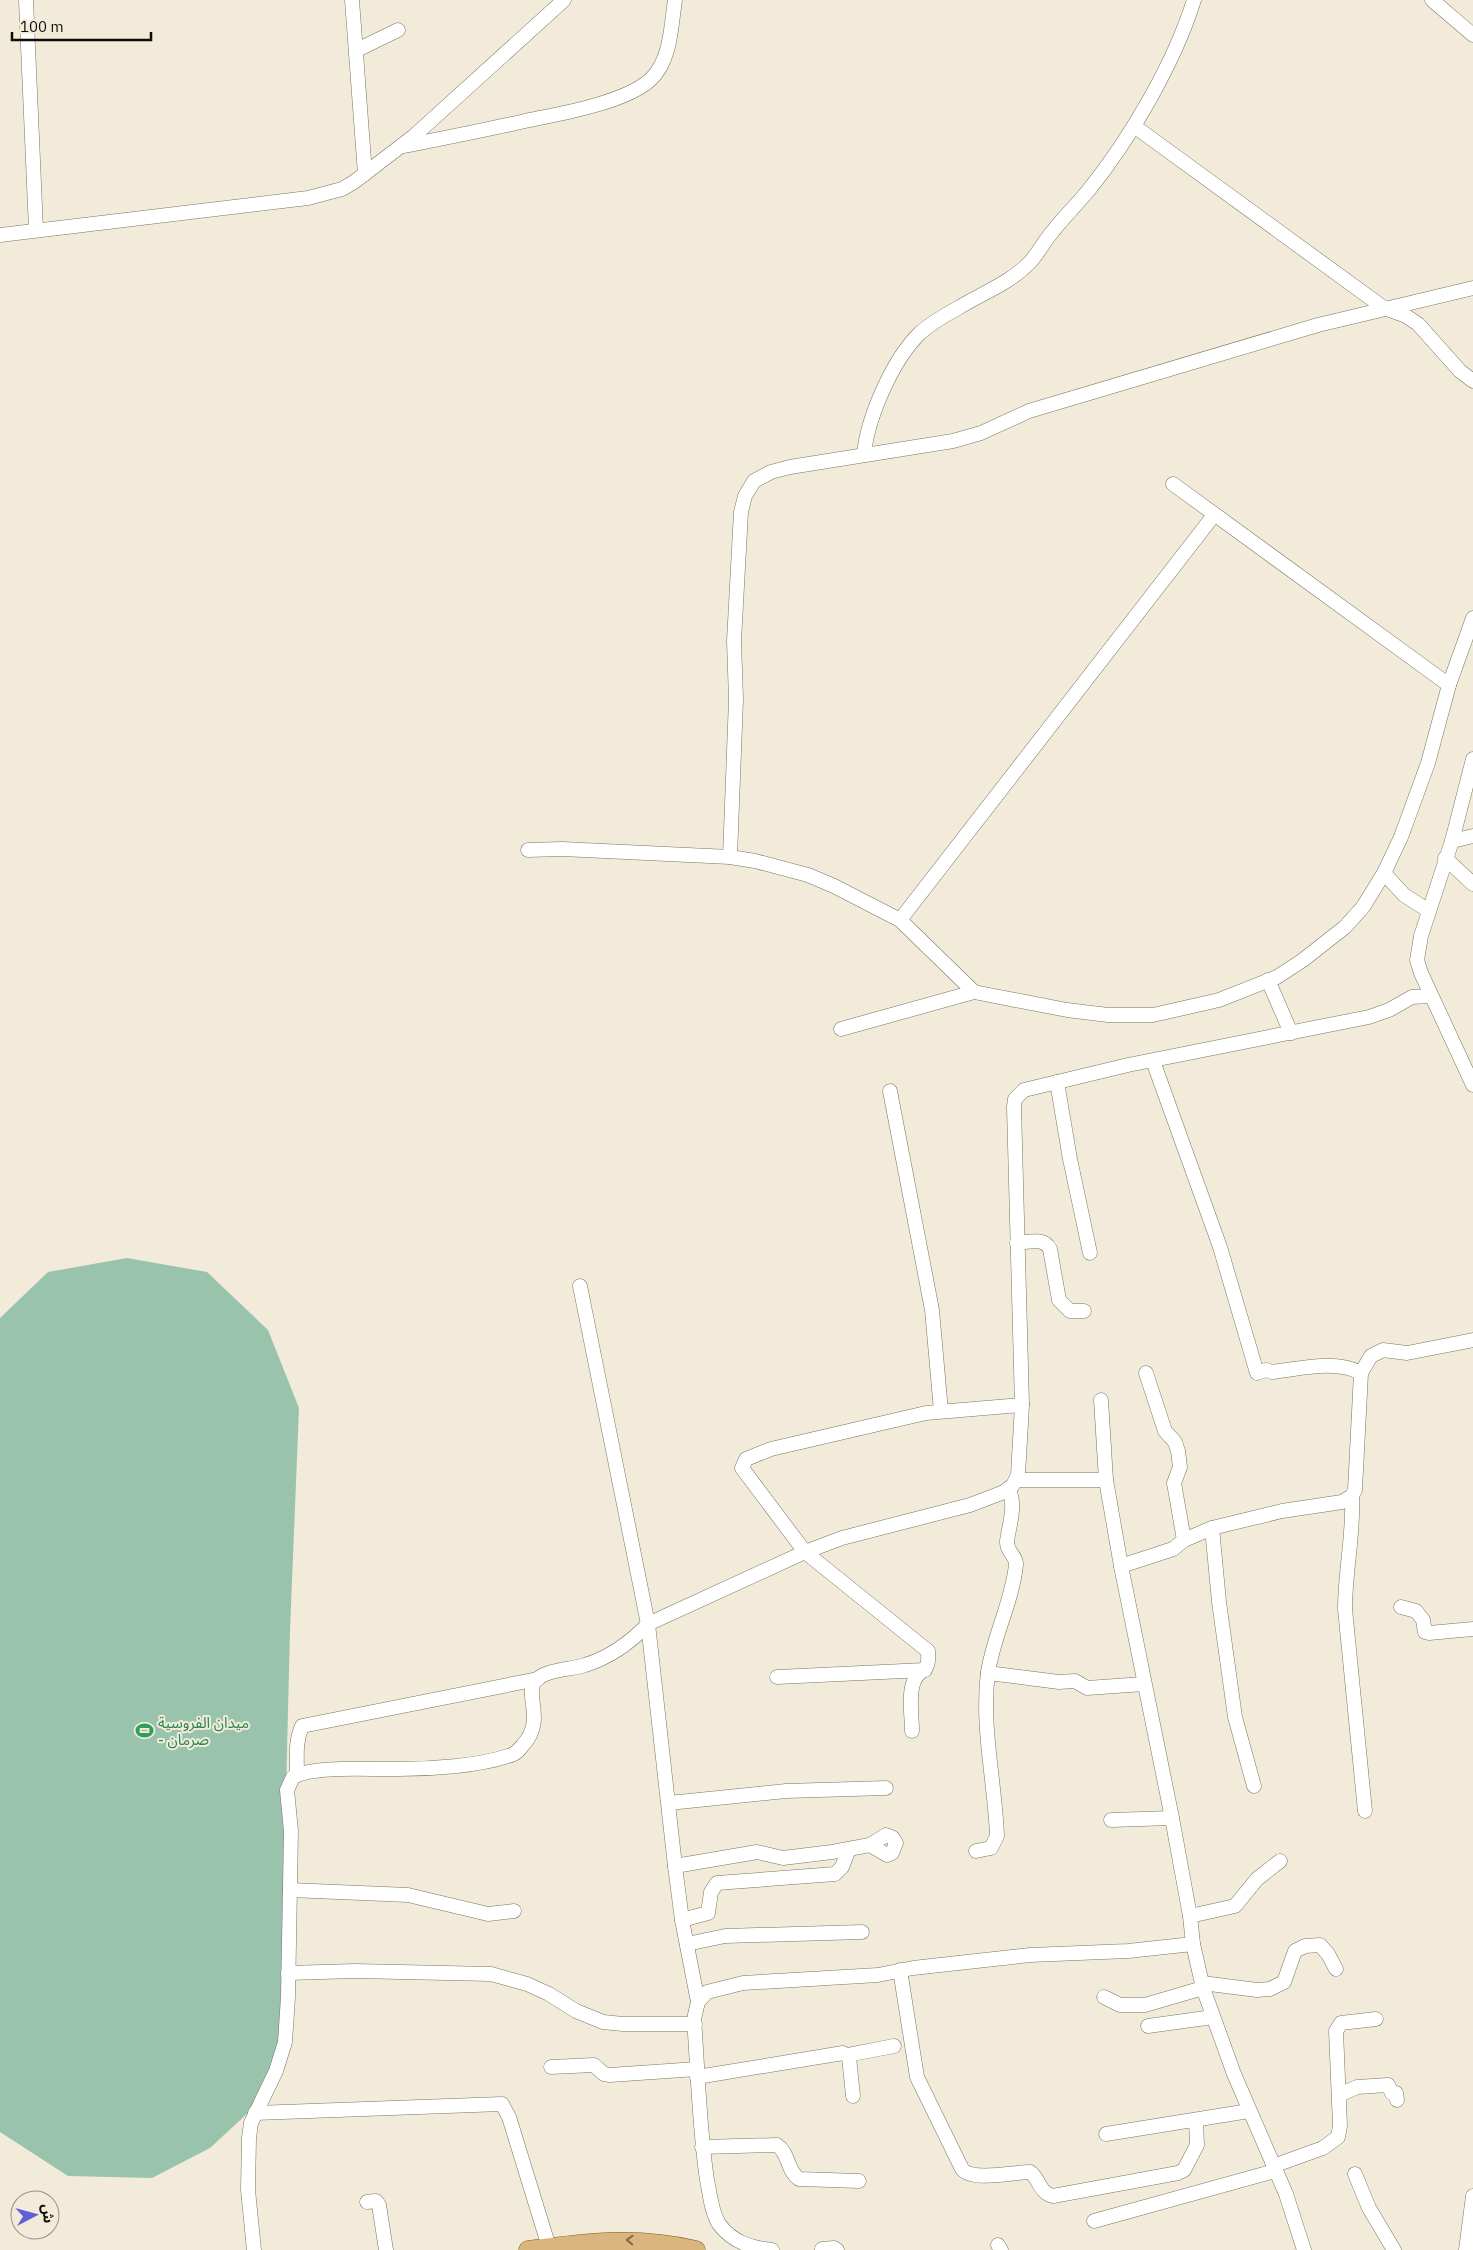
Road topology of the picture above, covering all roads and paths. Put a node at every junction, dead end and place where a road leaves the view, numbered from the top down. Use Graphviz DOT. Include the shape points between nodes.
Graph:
graph roads {
  1 [pos="26,0"];
  2 [pos="564,0"];
  3 [pos="675,0"];
  4 [pos="1194,0"];
  5 [pos="1432,0"];
  6 [pos="355,1"];
  7 [pos="398,30"];
  8 [pos="1473,35"];
  9 [pos="357,50"];
  10 [pos="1134,126"];
  11 [pos="401,146"];
  12 [pos="365,174"];
  13 [pos="36,230"];
  14 [pos="0,235"];
  15 [pos="1473,288"];
  16 [pos="1384,308"];
  17 [pos="1473,381"];
  18 [pos="864,455"];
  19 [pos="1173,484"];
  20 [pos="1214,515"];
  21 [pos="1473,618"];
  22 [pos="1450,685"];
  23 [pos="1472,766"];
  24 [pos="1473,836"];
  25 [pos="1452,841"];
  26 [pos="528,850"];
  27 [pos="730,857"];
  28 [pos="1445,858"];
  29 [pos="1384,873"];
  30 [pos="1473,884"];
  31 [pos="1429,911"];
  32 [pos="900,920"];
  33 [pos="1268,980"];
  34 [pos="974,992"];
  35 [pos="1431,996"];
  36 [pos="841,1029"];
  37 [pos="1292,1034"];
  38 [pos="1153,1061"];
  39 [pos="1057,1082"];
  40 [pos="1473,1085"];
  41 [pos="890,1091"];
  42 [pos="1017,1243"];
  43 [pos="1090,1253"];
  44 [pos="580,1286"];
  45 [pos="1084,1311"];
  46 [pos="1473,1340"];
  47 [pos="1146,1373"];
  48 [pos="1361,1373"];
  49 [pos="1101,1400"];
  50 [pos="1022,1405"];
  51 [pos="941,1411"];
  52 [pos="1106,1480"];
  53 [pos="1012,1485"];
  54 [pos="1352,1496"];
  55 [pos="1212,1528"];
  56 [pos="1184,1540"];
  57 [pos="805,1552"];
  58 [pos="1121,1566"];
  59 [pos="1400,1607"];
  60 [pos="648,1624"];
  61 [pos="1473,1630"];
  62 [pos="925,1670"];
  63 [pos="988,1672"];
  64 [pos="776,1677"];
  65 [pos="538,1678"];
  66 [pos="1144,1684"];
  67 [pos="912,1732"];
  68 [pos="297,1774"];
  69 [pos="1254,1786"];
  70 [pos="886,1788"];
  71 [pos="669,1803"];
  72 [pos="1365,1811"];
  73 [pos="1172,1818"];
  74 [pos="1111,1820"];
  75 [pos="870,1845"];
  76 [pos="849,1849"];
  77 [pos="976,1851"];
  78 [pos="1280,1861"];
  79 [pos="675,1866"];
  80 [pos="290,1890"];
  81 [pos="514,1911"];
  82 [pos="1190,1916"];
  83 [pos="682,1920"];
  84 [pos="862,1932"];
  85 [pos="687,1944"];
  86 [pos="1193,1944"];
  87 [pos="1336,1969"];
  88 [pos="900,1970"];
  89 [pos="288,1973"];
  90 [pos="1203,1985"];
  91 [pos="1104,1997"];
  92 [pos="698,2002"];
  93 [pos="1213,2017"];
  94 [pos="1376,2020"];
  95 [pos="694,2024"];
  96 [pos="1148,2026"];
  97 [pos="894,2046"];
  98 [pos="847,2055"];
  99 [pos="550,2068"];
  100 [pos="697,2073"];
  101 [pos="1339,2095"];
  102 [pos="853,2096"];
  103 [pos="1397,2100"];
  104 [pos="1249,2111"];
  105 [pos="255,2113"];
  106 [pos="1196,2120"];
  107 [pos="1106,2134"];
  108 [pos="702,2147"];
  109 [pos="1274,2169"];
  110 [pos="1355,2174"];
  111 [pos="859,2181"];
  112 [pos="1473,2196"];
  113 [pos="367,2202"];
  114 [pos="1094,2221"];
  115 [pos="549,2247"];
  116 [pos="822,2249"];
  117 [pos="254,2250"];
  118 [pos="386,2250"];
  119 [pos="528,2250"];
  120 [pos="696,2250"];
  121 [pos="772,2250"];
  122 [pos="837,2250"];
  123 [pos="1304,2250"];
  124 [pos="1394,2250"];
  125 [pos="1466,2250"];
  1 -- 13 [label="street"];
  2 -- 11 [label="street"];
  3 -- 11 [label="street" via="665,56 659,70 637,88 581,109"];
  4 -- 10 [label="street" via="1178,42"];
  5 -- 8 [label="street"];
  6 -- 9 [label="street"];
  7 -- 9 [label="street"];
  9 -- 12 [label="street"];
  10 -- 16 [label="street"];
  10 -- 18 [label="street" via="1031,261 1012,278 958,307 920,333 907,349 876,404"];
  11 -- 12 [label="street"];
  12 -- 13 [label="street" via="342,189 308,198"];
  13 -- 14 [label="street"];
  15 -- 16 [label="street"];
  16 -- 17 [label="street" via="1418,324"];
  16 -- 18 [label="street" via="1052,404 953,441"];
  18 -- 27 [label="street" via="771,472 754,481 745,496 736,584"];
  19 -- 20 [label="street"];
  20 -- 22 [label="street"];
  20 -- 32 [label="street"];
  21 -- 22 [label="street"];
  22 -- 29 [label="street" via="1428,763"];
  23 -- 25 [label="street"];
  24 -- 25 [label="street"];
  25 -- 28 [label="street"];
  26 -- 27 [label="street"];
  27 -- 32 [label="street" via="808,875"];
  28 -- 30 [label="street"];
  28 -- 31 [label="street"];
  29 -- 31 [label="street" via="1404,895"];
  29 -- 33 [label="street" via="1363,907 1345,927 1303,960"];
  31 -- 35 [label="street" via="1417,960"];
  32 -- 34 [label="street"];
  33 -- 34 [label="street" via="1220,1000 1153,1016 1067,1010"];
  33 -- 37 [label="street"];
  34 -- 36 [label="street"];
  35 -- 37 [label="street" via="1412,997 1369,1017"];
  35 -- 40 [label="street"];
  37 -- 38 [label="street"];
  38 -- 39 [label="street"];
  38 -- 48 [label="street" via="1220,1247 1257,1373 1325,1366 1352,1368"];
  39 -- 42 [label="street" via="1024,1090 1014,1103"];
  39 -- 43 [label="street"];
  41 -- 51 [label="street" via="932,1310"];
  42 -- 45 [label="street" via="1046,1243 1050,1249 1059,1300 1070,1311"];
  42 -- 50 [label="street"];
  44 -- 60 [label="street"];
  46 -- 48 [label="street" via="1407,1353 1383,1350 1371,1356"];
  47 -- 56 [label="street" via="1165,1431 1178,1451 1180,1468 1174,1484"];
  48 -- 54 [label="street" via="1355,1490"];
  49 -- 52 [label="street"];
  50 -- 51 [label="street"];
  50 -- 53 [label="street"];
  51 -- 57 [label="street" via="771,1449 743,1461 742,1468"];
  52 -- 53 [label="street"];
  52 -- 58 [label="street"];
  53 -- 57 [label="street" via="970,1505 849,1536"];
  53 -- 63 [label="street" via="1007,1547 1016,1564 1009,1602"];
  54 -- 55 [label="street" via="1342,1502 1282,1511"];
  54 -- 72 [label="street" via="1345,1609"];
  55 -- 56 [label="street"];
  55 -- 69 [label="street" via="1235,1717"];
  56 -- 58 [label="street" via="1173,1549"];
  57 -- 60 [label="street"];
  57 -- 62 [label="street" via="928,1651 929,1663"];
  58 -- 66 [label="street"];
  59 -- 61 [label="street" via="1416,1611 1429,1634"];
  60 -- 65 [label="street" via="628,1645 598,1660"];
  60 -- 71 [label="street"];
  62 -- 64 [label="street"];
  62 -- 67 [label="street" via="914,1679"];
  63 -- 66 [label="street" via="1059,1682 1075,1681 1088,1688"];
  63 -- 77 [label="street" via="988,1749 997,1836 991,1848"];
  65 -- 68 [label="street" via="302,1726 296,1748"];
  65 -- 68 [label="street" via="532,1688 534,1730 511,1756 426,1768"];
  66 -- 73 [label="street"];
  68 -- 80 [label="street" via="290,1780 287,1790 291,1831"];
  70 -- 71 [label="street" via="786,1791"];
  71 -- 79 [label="street"];
  73 -- 74 [label="street"];
  73 -- 82 [label="street"];
  75 -- 76 [label="street"];
  76 -- 79 [label="street" via="783,1858 757,1852"];
  76 -- 83 [label="street" via="842,1867 835,1874 717,1883 711,1892 708,1912"];
  78 -- 82 [label="street" via="1258,1879 1235,1906"];
  79 -- 83 [label="street"];
  80 -- 81 [label="street" via="408,1895 488,1914"];
  80 -- 89 [label="street"];
  82 -- 86 [label="street"];
  83 -- 85 [label="street"];
  84 -- 85 [label="street" via="725,1936"];
  85 -- 92 [label="street"];
  86 -- 88 [label="street" via="1128,1951 1030,1955"];
  86 -- 90 [label="street"];
  87 -- 90 [label="street" via="1320,1945 1305,1946 1295,1951 1284,1982 1270,1989"];
  88 -- 92 [label="street" via="878,1975 743,1983 706,1992"];
  88 -- 106 [label="street" via="917,2077 962,2169 968,2174 1003,2176 1030,2172 1042,2191 1053,2196 1178,2173 1184,2170 1197,2145"];
  89 -- 95 [label="street" via="491,1974 527,1984 603,2022"];
  89 -- 105 [label="street" via="284,2042 276,2071"];
  90 -- 91 [label="street" via="1145,2005 1120,2005"];
  90 -- 93 [label="street"];
  92 -- 95 [label="street"];
  93 -- 96 [label="street"];
  93 -- 104 [label="street"];
  94 -- 101 [label="street" via="1350,2021 1338,2027"];
  95 -- 100 [label="street"];
  97 -- 98 [label="street"];
  98 -- 100 [label="street"];
  98 -- 102 [label="street"];
  99 -- 100 [label="street" via="594,2065 608,2075"];
  100 -- 108 [label="street"];
  101 -- 103 [label="street" via="1357,2088 1388,2085 1392,2093 1396,2093"];
  101 -- 109 [label="street" via="1338,2137 1322,2148"];
  104 -- 106 [label="street"];
  104 -- 109 [label="street"];
  105 -- 115 [label="street" via="502,2104 509,2117"];
  105 -- 117 [label="street" via="250,2123 248,2162"];
  106 -- 107 [label="street"];
  108 -- 111 [label="street" via="777,2145 799,2179"];
  108 -- 121 [label="street" via="710,2197 719,2223 742,2243"];
  109 -- 114 [label="street"];
  109 -- 123 [label="street" via="1286,2194"];
  110 -- 124 [label="street" via="1369,2208"];
  112 -- 125 [label="street"];
  113 -- 118 [label="street" via="376,2201 379,2205"];
  115 -- 119 [label="main road"];
  120 -- 115 [label="main road, one-way" via="658,2242 625,2240"];
  116 -- 122 [label="street"];
}
